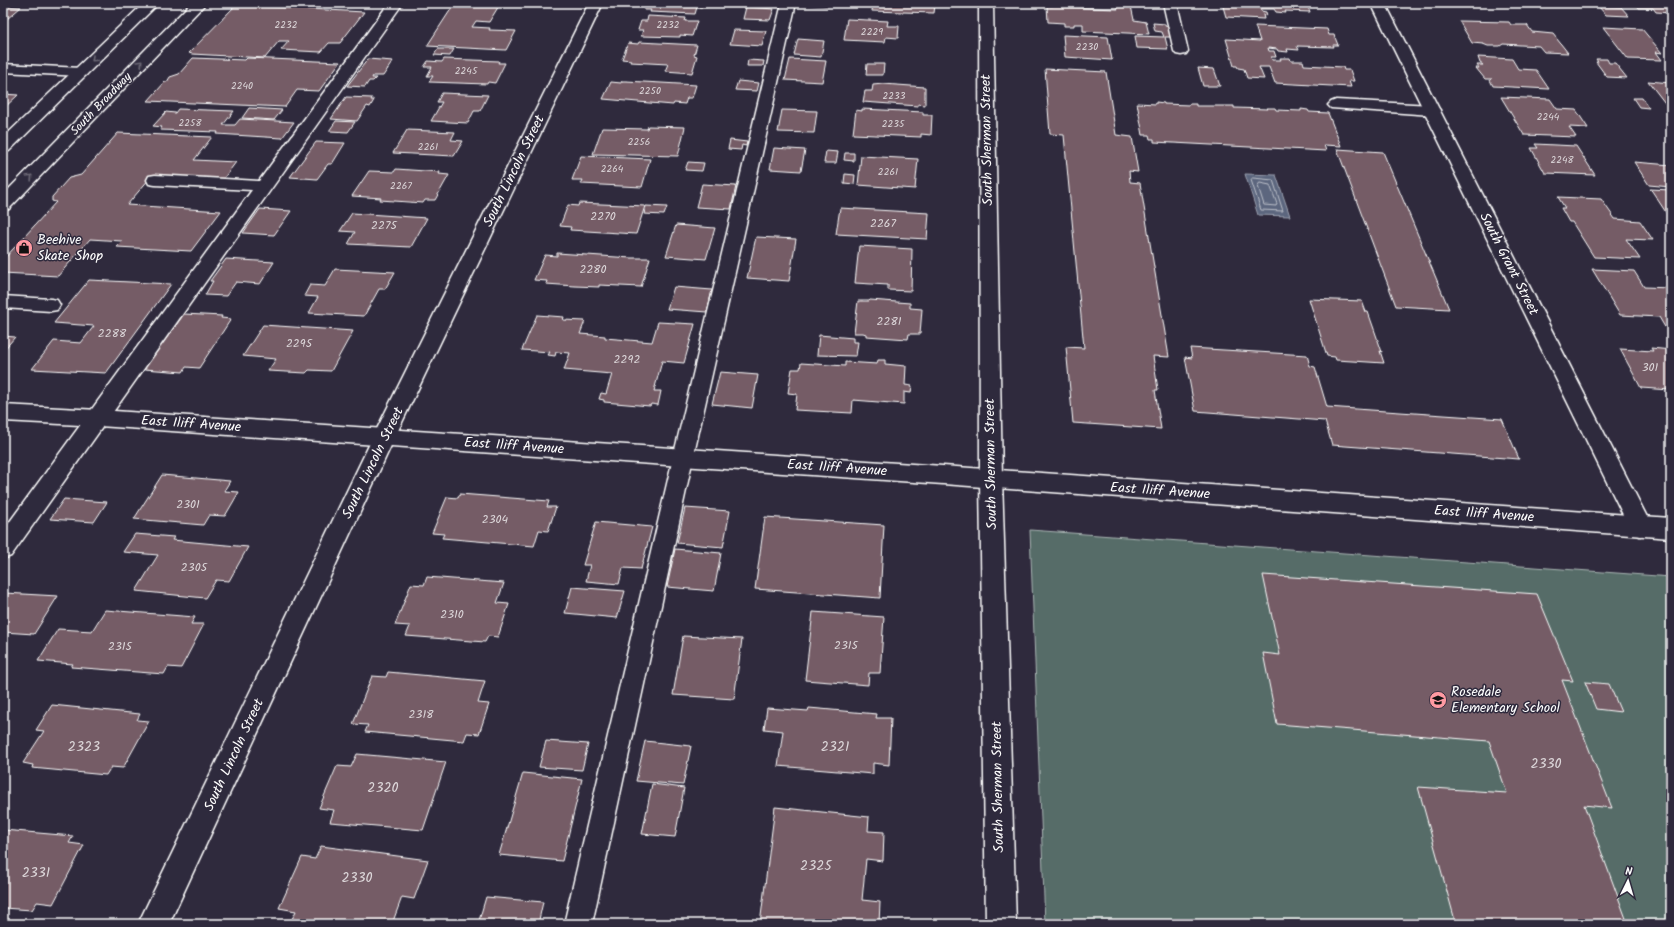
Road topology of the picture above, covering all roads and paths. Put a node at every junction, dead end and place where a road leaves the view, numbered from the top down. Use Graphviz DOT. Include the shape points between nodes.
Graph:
graph roads {
  1 [pos="152,3"];
  2 [pos="199,3"];
  3 [pos="396,3"];
  4 [pos="596,3"];
  5 [pos="789,3"];
  6 [pos="986,3"];
  7 [pos="1170,3"];
  8 [pos="1378,3"];
  9 [pos="1181,50"];
  10 [pos="3,68"];
  11 [pos="80,72"];
  12 [pos="1336,105"];
  13 [pos="1432,110"];
  14 [pos="3,147"];
  15 [pos="154,180"];
  16 [pos="265,186"];
  17 [pos="3,205"];
  18 [pos="3,302"];
  19 [pos="51,305"];
  20 [pos="3,413"];
  21 [pos="99,418"];
  22 [pos="384,437"];
  23 [pos="683,458"];
  24 [pos="991,478"];
  25 [pos="1640,526"];
  26 [pos="1671,528"];
  27 [pos="3,549"];
  28 [pos="153,924"];
  29 [pos="578,924"];
  30 [pos="1001,924"];
  1 -- 11 [label="street, one-way"];
  17 -- 2 [label="street, South Broadway, one-way"];
  3 -- 16 [label="lane"];
  4 -- 22 [label="street, South Lincoln Street"];
  5 -- 23 [label="lane"];
  6 -- 24 [label="street, South Sherman Street"];
  7 -- 9 [label="lane"];
  8 -- 13 [label="street, South Grant Street"];
  10 -- 11 [label="lane"];
  11 -- 14 [label="street"];
  12 -- 13 [label="lane"];
  13 -- 25 [label="street, South Grant Street"];
  15 -- 16 [label="lane"];
  16 -- 21 [label="lane"];
  18 -- 19 [label="lane"];
  20 -- 21 [label="street, East Iliff Avenue"];
  21 -- 22 [label="street, East Iliff Avenue"];
  21 -- 27 [label="lane"];
  22 -- 23 [label="street, East Iliff Avenue"];
  22 -- 28 [label="street, South Lincoln Street"];
  23 -- 24 [label="street, East Iliff Avenue"];
  23 -- 29 [label="lane"];
  24 -- 25 [label="street, East Iliff Avenue"];
  24 -- 30 [label="street, South Sherman Street"];
  25 -- 26 [label="street, East Iliff Avenue"];
}
